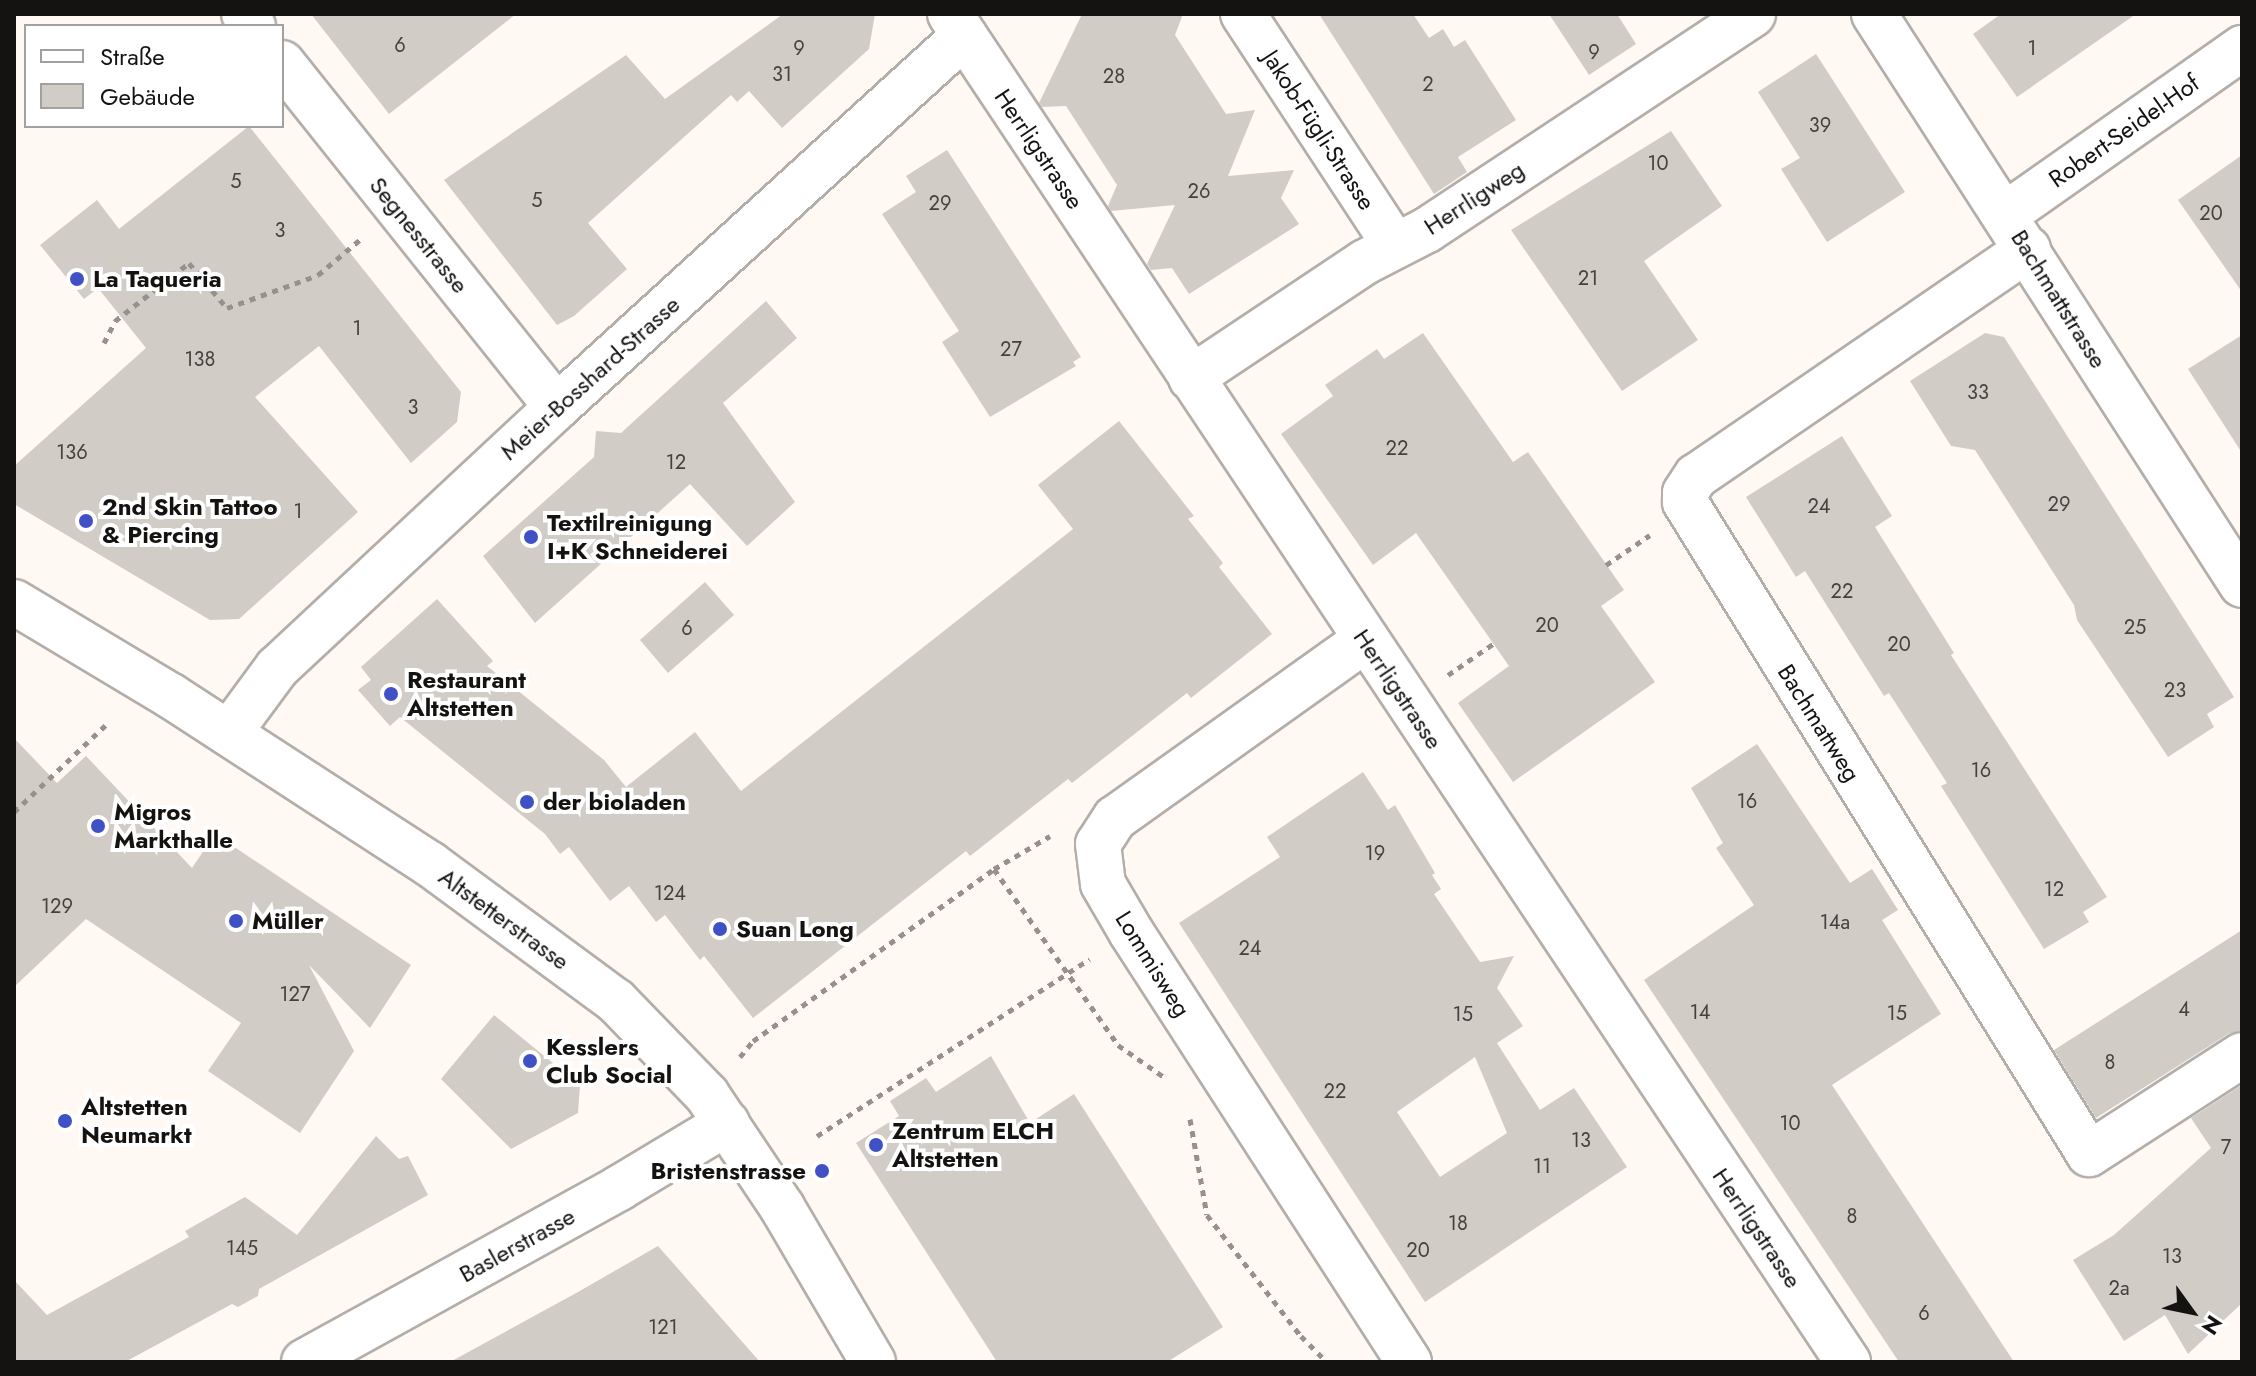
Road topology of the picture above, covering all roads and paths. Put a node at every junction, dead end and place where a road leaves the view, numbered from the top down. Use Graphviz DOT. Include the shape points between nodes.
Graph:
graph roads {
  1 [pos="1243,14"];
  2 [pos="1753,14"];
  3 [pos="1874,14"];
  4 [pos="957,25"];
  5 [pos="2242,48"];
  6 [pos="284,66"];
  7 [pos="2017,232"];
  8 [pos="369,233"];
  9 [pos="1395,245"];
  10 [pos="104,343"];
  11 [pos="1191,378"];
  12 [pos="557,407"];
  13 [pos="2242,585"];
  14 [pos="14,602"];
  15 [pos="1365,640"];
  16 [pos="1493,644"];
  17 [pos="1446,677"];
  18 [pos="109,722"];
  19 [pos="229,733"];
  20 [pos="14,812"];
  21 [pos="1098,844"];
  22 [pos="994,869"];
  23 [pos="1131,932"];
  24 [pos="1069,973"];
  25 [pos="753,1041"];
  26 [pos="2242,1055"];
  27 [pos="1172,1088"];
  28 [pos="1188,1109"];
  29 [pos="727,1123"];
  30 [pos="817,1136"];
  31 [pos="304,1362"];
  32 [pos="873,1362"];
  33 [pos="1327,1362"];
  34 [pos="1409,1362"];
  35 [pos="1848,1362"];
  1 -- 9 [label="street, Jakob-Fügli-Strasse"];
  2 -- 9 [label="street, Herrligweg" via="1427,230"];
  3 -- 7 [label="street, Bachmattstrasse"];
  4 -- 11 [label="street, Herrligstrasse"];
  4 -- 12 [label="street, Meier-Bosshard-Strasse"];
  5 -- 7 [label="street, Robert-Seidel-Hof"];
  6 -- 12 [label="street, Segnesstrasse"];
  7 -- 13 [label="street, Bachmattstrasse"];
  7 -- 26 [label="street, Bachmattweg" via="1696,476 1685,502 2089,1154"];
  8 -- 10 [label="path" via="318,275 227,308 189,263 115,321"];
  9 -- 11 [label="street, Herrligweg"];
  11 -- 15 [label="street, Herrligstrasse"];
  12 -- 19 [label="street, Meier-Bosshard-Strasse" via="277,668"];
  14 -- 19 [label="street, Altstetterstrasse"];
  15 -- 21 [label="street" via="1115,818"];
  15 -- 35 [label="street, Herrligstrasse"];
  16 -- 17 [label="path"];
  18 -- 20 [label="path"];
  19 -- 29 [label="street, Altstetterstrasse" via="430,864 616,1001 665,1048"];
  21 -- 22 [label="path" via="1046,836"];
  21 -- 23 [label="street, Lommisweg" via="1103,884"];
  22 -- 24 [label="path"];
  22 -- 25 [label="path"];
  23 -- 24 [label="path"];
  23 -- 34 [label="street, Lommisweg"];
  24 -- 27 [label="path" via="1118,1045"];
  24 -- 30 [label="path"];
  28 -- 33 [label="path" via="1207,1215"];
  29 -- 31 [label="street, Baslerstrasse"];
  29 -- 32 [label="street, Altstetterstrasse"];
}
